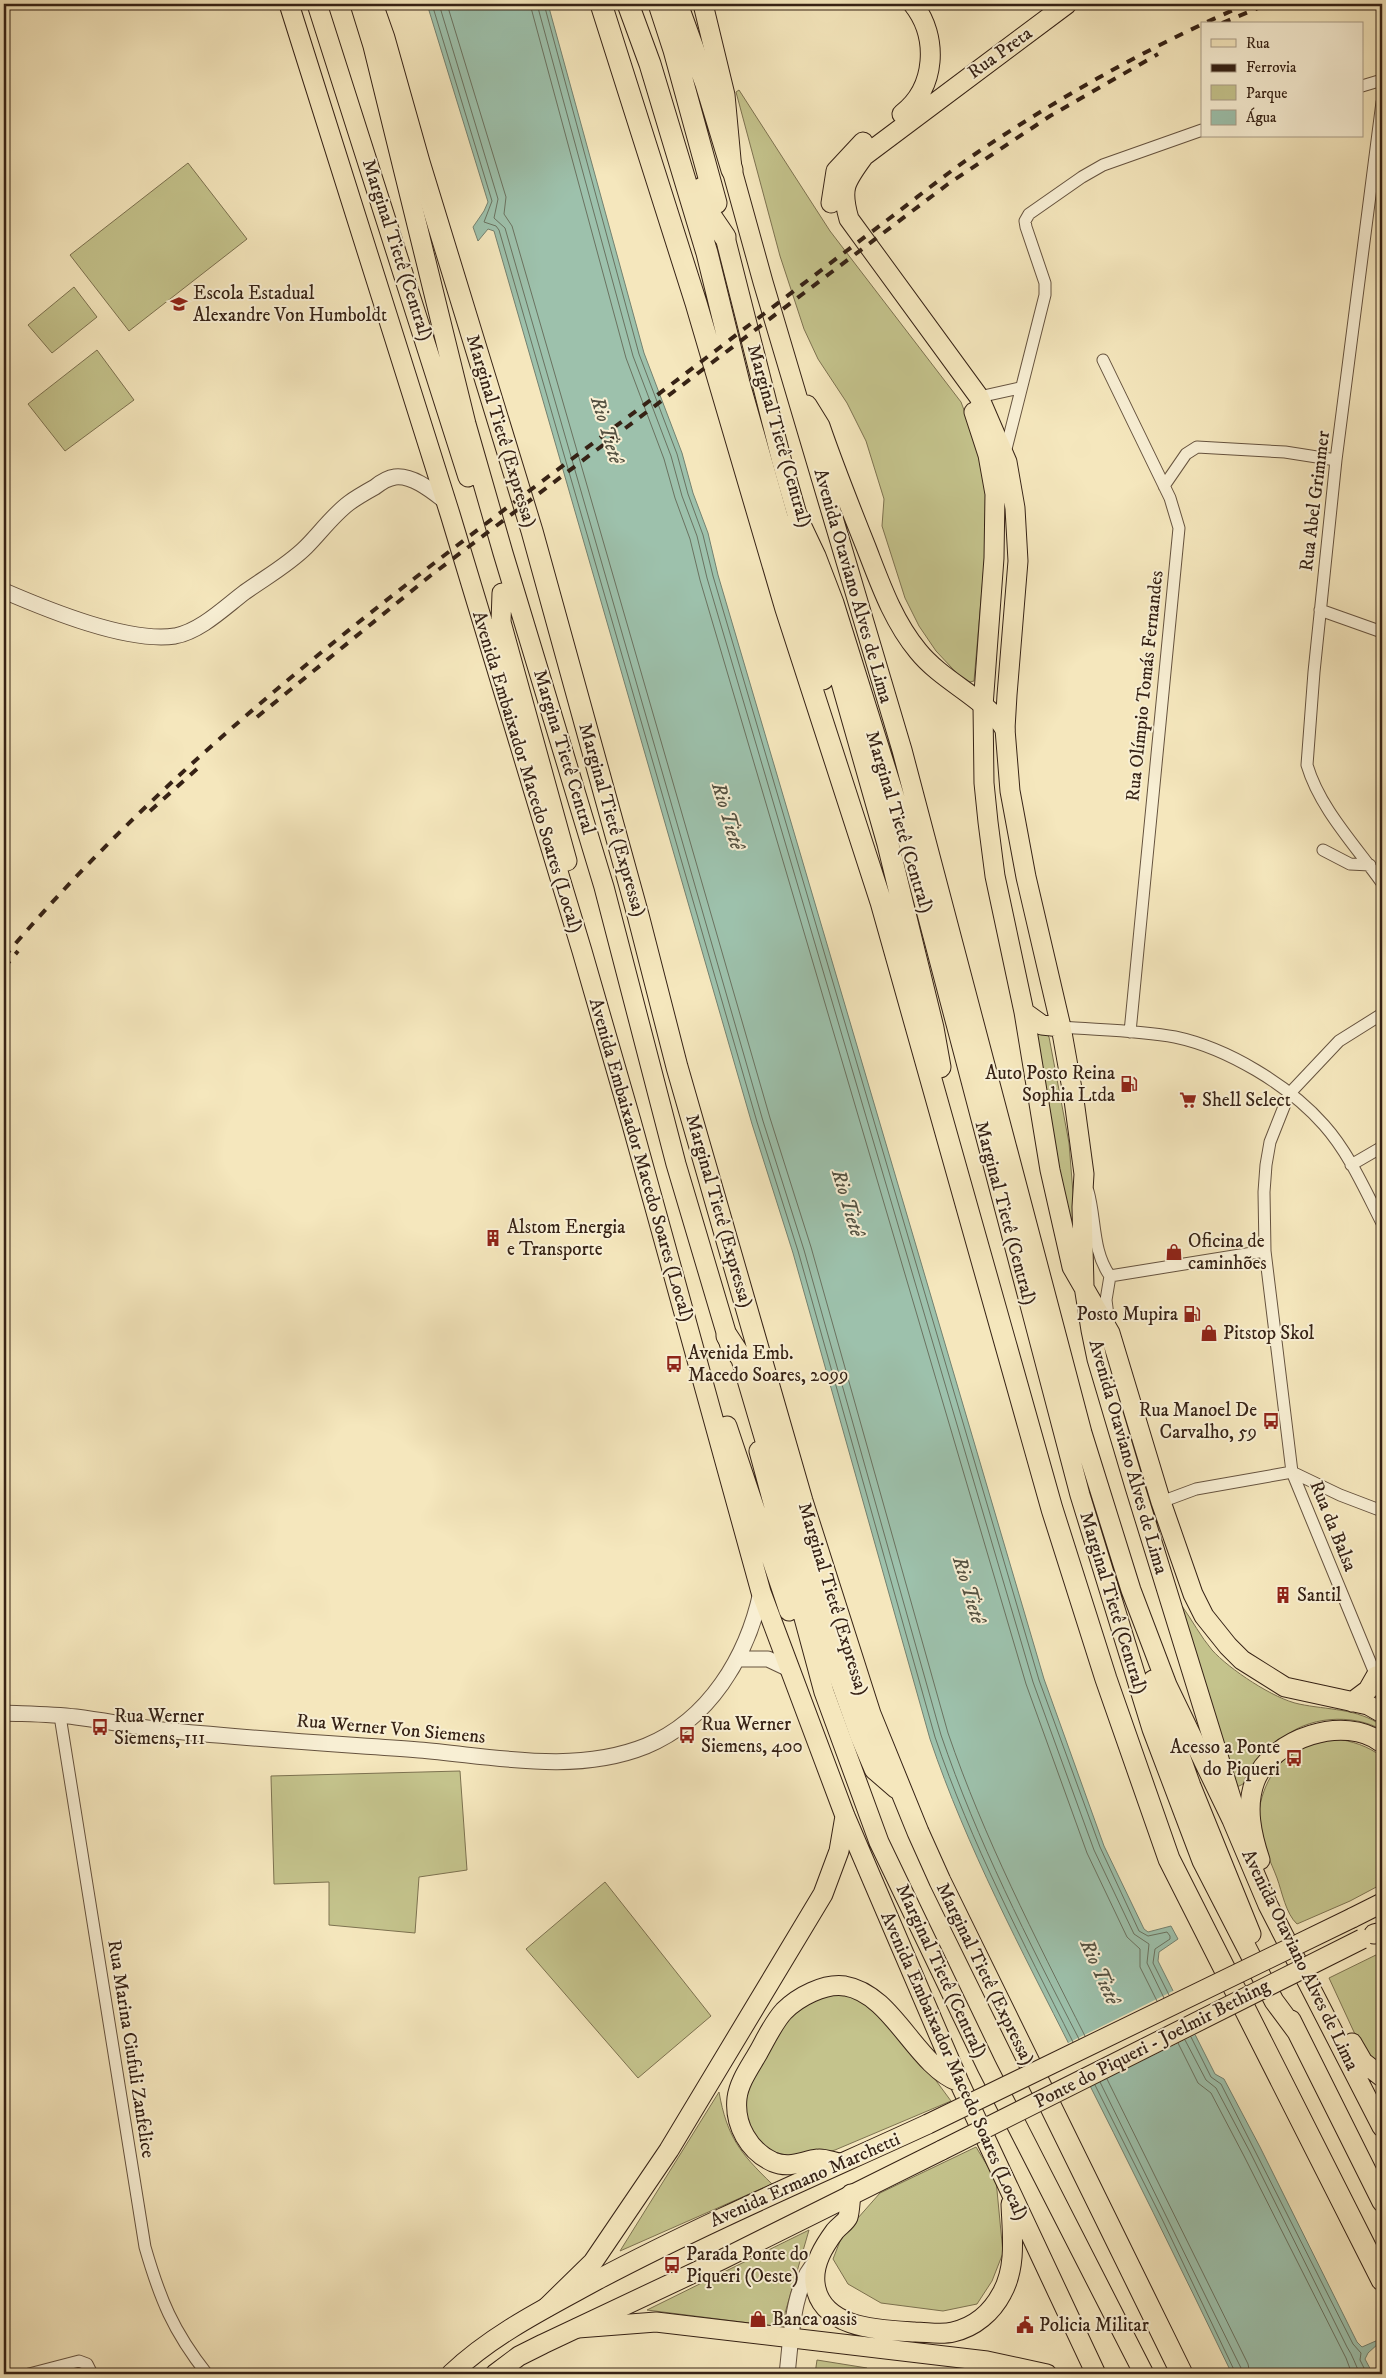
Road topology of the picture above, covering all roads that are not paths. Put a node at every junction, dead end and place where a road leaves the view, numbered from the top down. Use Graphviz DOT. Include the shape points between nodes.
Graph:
graph roads {
  1 [pos="289,4"];
  2 [pos="317,4"];
  3 [pos="360,4"];
  4 [pos="372,4"];
  5 [pos="601,4"];
  6 [pos="628,4"];
  7 [pos="642,4"];
  8 [pos="659,4"];
  9 [pos="677,4"];
  10 [pos="703,4"];
  11 [pos="913,4"];
  12 [pos="1067,4"];
  13 [pos="1382,80"];
  14 [pos="1364,85"];
  15 [pos="932,97"];
  16 [pos="1382,102"];
  17 [pos="1201,130"];
  18 [pos="732,170"];
  19 [pos="725,237"];
  20 [pos="1103,360"];
  21 [pos="1020,388"];
  22 [pos="796,390"];
  23 [pos="979,397"];
  24 [pos="1005,453"];
  25 [pos="1336,460"];
  26 [pos="1164,486"];
  27 [pos="480,495"];
  28 [pos="446,501"];
  29 [pos="798,518"];
  30 [pos="4,592"];
  31 [pos="502,593"];
  32 [pos="1320,610"];
  33 [pos="1382,632"];
  34 [pos="983,706"];
  35 [pos="1006,729"];
  36 [pos="847,796"];
  37 [pos="1323,850"];
  38 [pos="1370,865"];
  39 [pos="1382,883"];
  40 [pos="582,951"];
  41 [pos="1024,1012"];
  42 [pos="637,1013"];
  43 [pos="1382,1014"];
  44 [pos="1061,1027"];
  45 [pos="1130,1032"];
  46 [pos="1289,1094"];
  47 [pos="945,1127"];
  48 [pos="1382,1147"];
  49 [pos="1351,1165"];
  50 [pos="1084,1174"];
  51 [pos="1382,1223"];
  52 [pos="1266,1251"];
  53 [pos="1110,1276"];
  54 [pos="1084,1286"];
  55 [pos="1110,1333"];
  56 [pos="727,1336"];
  57 [pos="698,1366"];
  58 [pos="1292,1472"];
  59 [pos="1155,1481"];
  60 [pos="1135,1487"];
  61 [pos="1161,1502"];
  62 [pos="1382,1511"];
  63 [pos="1132,1590"];
  64 [pos="761,1592"];
  65 [pos="739,1659"];
  66 [pos="788,1668"];
  67 [pos="1379,1681"];
  68 [pos="1352,1702"];
  69 [pos="4,1713"];
  70 [pos="1382,1713"];
  71 [pos="60,1716"];
  72 [pos="833,1720"];
  73 [pos="1382,1743"];
  74 [pos="900,1791"];
  75 [pos="845,1816"];
  76 [pos="1232,1820"];
  77 [pos="1382,1903"];
  78 [pos="1268,1905"];
  79 [pos="1375,1934"];
  80 [pos="1274,2001"];
  81 [pos="1331,2025"];
  82 [pos="1297,2032"];
  83 [pos="1382,2077"];
  84 [pos="959,2082"];
  85 [pos="928,2124"];
  86 [pos="1382,2126"];
  87 [pos="942,2150"];
  88 [pos="840,2163"];
  89 [pos="851,2194"];
  90 [pos="1011,2195"];
  91 [pos="1382,2202"];
  92 [pos="816,2262"];
  93 [pos="1382,2280"];
  94 [pos="547,2307"];
  95 [pos="578,2328"];
  96 [pos="791,2339"];
  97 [pos="29,2374"];
  98 [pos="92,2374"];
  99 [pos="207,2374"];
  100 [pos="451,2374"];
  101 [pos="495,2374"];
  102 [pos="787,2374"];
  103 [pos="1048,2374"];
  104 [pos="1096,2374"];
  105 [pos="1144,2374"];
  106 [pos="1182,2374"];
  1 -- 28 [label="main road, Avenida Embaixador Macedo Soares (Local)"];
  2 -- 27 [label="main road, Marginal Tietê (Central)" via="444,398"];
  3 -- 27 [label="main road, Marginal Tietê (Central)" via="458,390"];
  4 -- 74 [label="highway, Marginal Tietê (Expressa)" via="532,531 677,1067 802,1501 870,1714"];
  5 -- 36 [label="highway" via="696,303 786,609"];
  6 -- 36 [label="highway, Marginal Tietê (Central)" via="650,64 706,253 747,412 831,706"];
  7 -- 19 [label="highway" via="710,215"];
  8 -- 19 [label="highway"];
  9 -- 18 [label="highway"];
  10 -- 18 [label="main road, Avenida Otaviano Alves de Lima" via="725,95"];
  11 -- 15 [label="main road" via="926,29"];
  12 -- 15 [label="main road, Rua Preta"];
  13 -- 14 [label="street"];
  15 -- 23 [label="main road" via="864,156 844,188 844,201 849,219"];
  15 -- 34 [label="main road" via="860,144 842,163 836,171 831,204 838,220 875,274 931,345 973,409 980,426 995,494 994,558"];
  16 -- 25 [label="street, Rua Abel Grimmer"];
  17 -- 21 [label="street" via="1103,165 1029,214 1026,227 1045,283 1045,295"];
  18 -- 22 [label="main road, Avenida Otaviano Alves de Lima"];
  19 -- 29 [label="main road, Marginal Tietê (Central)"];
  20 -- 26 [label="street, Rua Olímpio Tomás Fernandes"];
  21 -- 23 [label="street"];
  21 -- 24 [label="street"];
  22 -- 34 [label="main road" via="820,426 884,593 903,631 941,673"];
  22 -- 63 [label="main road, Avenida Otaviano Alves de Lima" via="902,750 1082,1433"];
  23 -- 24 [label="main road"];
  24 -- 35 [label="main road" via="1015,508 1018,561"];
  25 -- 26 [label="street" via="1285,452 1197,447 1186,454"];
  25 -- 32 [label="street, Rua Abel Grimmer"];
  26 -- 45 [label="street, Rua Olímpio Tomás Fernandes" via="1179,528"];
  27 -- 31 [label="main road"];
  27 -- 42 [label="main road, Margina Tietê Central" via="587,826"];
  28 -- 30 [label="street" via="426,487 406,479 395,477 383,482 348,504 305,548 278,570 220,612 178,635 137,636 44,608"];
  28 -- 40 [label="main road, Avenida Embaixador Macedo Soares (Local)"];
  29 -- 47 [label="highway" via="888,844 933,1028 943,1080"];
  29 -- 80 [label="main road, Marginal Tietê (Central)" via="834,603 905,830 1080,1495 1152,1729 1202,1861"];
  31 -- 40 [label="main road" via="501,622 578,905 584,930"];
  31 -- 42 [label="main road" via="625,997"];
  32 -- 33 [label="street"];
  32 -- 38 [label="street, Rua Abel Grimmer" via="1307,765 1322,798"];
  34 -- 35 [label="main road"];
  34 -- 41 [label="main road" via="984,783 995,876"];
  35 -- 44 [label="main road" via="1010,791"];
  36 -- 47 [label="highway" via="881,902"];
  37 -- 38 [label="street" via="1350,864"];
  38 -- 39 [label="street, Rua Abel Grimmer"];
  40 -- 57 [label="main road, Avenida Embaixador Macedo Soares (Local)"];
  41 -- 44 [label="main road" via="1042,1025"];
  41 -- 54 [label="main road" via="1058,1206 1072,1267"];
  42 -- 56 [label="main road, Marginal Tietê (Central)" via="676,1164"];
  43 -- 46 [label="street" via="1339,1041"];
  44 -- 45 [label="street"];
  44 -- 50 [label="main road"];
  45 -- 46 [label="street" via="1175,1037 1210,1047 1254,1067"];
  46 -- 49 [label="street" via="1324,1125"];
  46 -- 52 [label="street, Rua da Balsa" via="1270,1142 1266,1165"];
  47 -- 93 [label="highway" via="1052,1509 1106,1679 1169,1859"];
  48 -- 49 [label="street"];
  49 -- 51 [label="street"];
  50 -- 53 [label="street" via="1098,1252"];
  50 -- 54 [label="main road"];
  52 -- 53 [label="street"];
  52 -- 58 [label="street, Rua da Balsa"];
  53 -- 55 [label="street" via="1106,1300"];
  54 -- 55 [label="main road, Avenida Otaviano Alves de Lima"];
  54 -- 60 [label="main road, Avenida Otaviano Alves de Lima" via="1097,1359"];
  55 -- 59 [label="main road, Avenida Otaviano Alves de Lima"];
  56 -- 72 [label="main road, Marginal Tietê (Central)"];
  56 -- 74 [label="highway" via="742,1359 816,1610 861,1736 875,1769"];
  57 -- 64 [label="main road, Avenida Embaixador Macedo Soares (Local)"];
  57 -- 72 [label="main road" via="727,1427 795,1632 815,1686"];
  58 -- 61 [label="street" via="1196,1489"];
  58 -- 62 [label="street"];
  58 -- 67 [label="street, Rua da Balsa"];
  59 -- 60 [label="main road" via="1145,1480"];
  59 -- 61 [label="main road, Avenida Otaviano Alves de Lima"];
  60 -- 76 [label="main road, Avenida Otaviano Alves de Lima" via="1232,1801"];
  61 -- 68 [label="main road, Avenida Otaviano Alves de Lima" via="1193,1594 1204,1616 1228,1646 1258,1672 1285,1687"];
  63 -- 76 [label="main road, Avenida Otaviano Alves de Lima" via="1167,1685"];
  63 -- 82 [label="main road" via="1133,1624 1191,1786 1253,1938"];
  64 -- 65 [label="street, Rua Werner Von Siemens"];
  64 -- 66 [label="main road, Avenida Embaixador Macedo Soares (Local)"];
  65 -- 66 [label="street" via="768,1659"];
  65 -- 71 [label="street, Rua Werner Von Siemens" via="719,1688 674,1731 646,1746 605,1758 580,1761 504,1759 171,1731"];
  66 -- 75 [label="main road, Avenida Embaixador Macedo Soares (Local)"];
  67 -- 68 [label="main road"];
  68 -- 70 [label="main road, Avenida Otaviano Alves de Lima" via="1368,1705"];
  69 -- 71 [label="street, Rua Werner Von Siemens"];
  71 -- 99 [label="street, Rua Marina Ciufuli Zanfelice" via="145,2247 156,2287 170,2318 185,2346"];
  72 -- 105 [label="main road, Marginal Tietê (Central)" via="880,1842 987,2067"];
  73 -- 78 [label="main road" via="1360,1734 1322,1731 1282,1748 1259,1774 1250,1803 1251,1823 1255,1846 1270,1888"];
  74 -- 106 [label="highway, Marginal Tietê (Expressa)" via="992,1989"];
  75 -- 84 [label="main road, Avenida Embaixador Macedo Soares (Local)"];
  75 -- 94 [label="main road" via="839,1851 823,1894 669,2150 593,2262"];
  76 -- 78 [label="main road, Avenida Otaviano Alves de Lima"];
  77 -- 85 [label="main road, Ponte do Piqueri - Joelmir Bething, bridge"];
  78 -- 81 [label="main road, Avenida Otaviano Alves de Lima"];
  79 -- 87 [label="main road, Ponte do Piqueri - Joelmir Bething, bridge"];
  80 -- 82 [label="main road, Avenida Otaviano Alves de Lima"];
  81 -- 83 [label="main road" via="1347,2033 1363,2062"];
  81 -- 86 [label="main road, Avenida Otaviano Alves de Lima"];
  82 -- 91 [label="main road"];
  84 -- 88 [label="main road" via="942,2074 883,2008 858,1990 830,1986 800,1998 780,2017 743,2079 737,2097 740,2125 748,2142 775,2163 795,2165 819,2159"];
  84 -- 90 [label="main road, Avenida Embaixador Macedo Soares (Local)"];
  85 -- 88 [label="main road, Avenida Ermano Marchetti"];
  87 -- 89 [label="main road, Avenida Ermano Marchetti"];
  88 -- 94 [label="main road, Avenida Ermano Marchetti" via="752,2202"];
  89 -- 92 [label="main road" via="848,2218 836,2230"];
  89 -- 95 [label="main road, Avenida Ermano Marchetti"];
  90 -- 92 [label="main road" via="1012,2244 1008,2280 995,2305 978,2322 959,2330 942,2333 888,2330 842,2320 821,2300 815,2285"];
  90 -- 104 [label="main road, Avenida Embaixador Macedo Soares (Local)"];
  92 -- 96 [label="street" via="807,2271"];
  94 -- 100 [label="main road, Avenida Ermano Marchetti" via="469,2357"];
  95 -- 96 [label="main road" via="656,2322"];
  95 -- 101 [label="main road, Avenida Ermano Marchetti" via="519,2356"];
  96 -- 102 [label="street"];
  96 -- 103 [label="main road" via="988,2361"];
  97 -- 98 [label="street" via="79,2361 87,2364"];
}
